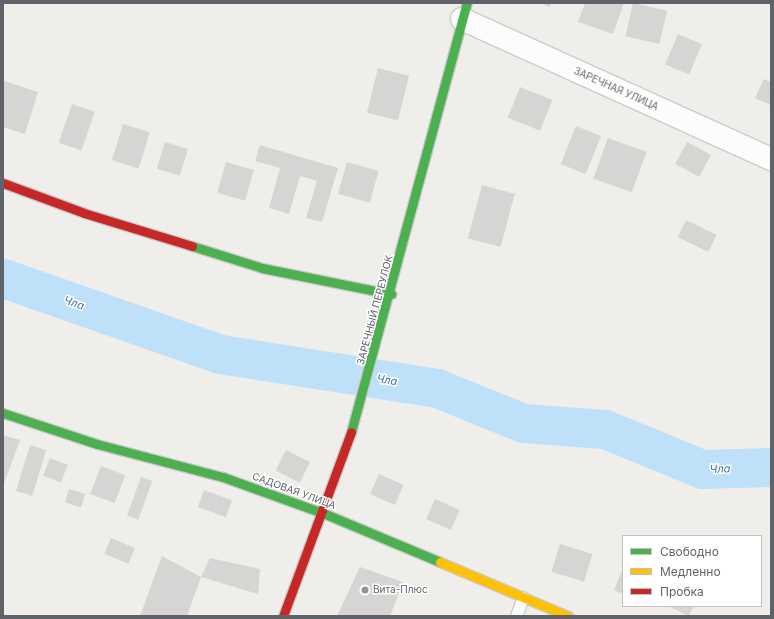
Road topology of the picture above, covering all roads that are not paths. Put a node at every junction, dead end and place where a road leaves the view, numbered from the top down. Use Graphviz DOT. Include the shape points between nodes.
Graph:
graph roads {
  1 [pos="464,11"];
  2 [pos="771,159"];
  3 [pos="3,183"];
  4 [pos="391,294"];
  5 [pos="3,414"];
  6 [pos="323,513"];
  7 [pos="523,597"];
  8 [pos="283,616"];
  9 [pos="516,616"];
  10 [pos="568,616"];
  1 -- 2 [label="street, ЗАРЕЧНАЯ УЛИЦА"];
  1 -- 4 [label="street, ЗАРЕЧНЫЙ ПЕРЕУЛОК"];
  3 -- 4 [label="street" via="84,213 262,268"];
  4 -- 6 [label="street, ЗАРЕЧНЫЙ ПЕРЕУЛОК" via="359,409"];
  5 -- 6 [label="street, САДОВАЯ УЛИЦА" via="97,444 222,476"];
  6 -- 7 [label="street, САДОВАЯ УЛИЦА"];
  6 -- 8 [label="street, ЗАРЕЧНЫЙ ПЕРЕУЛОК"];
  7 -- 9 [label="lane"];
  7 -- 10 [label="street, САДОВАЯ УЛИЦА"];
}
